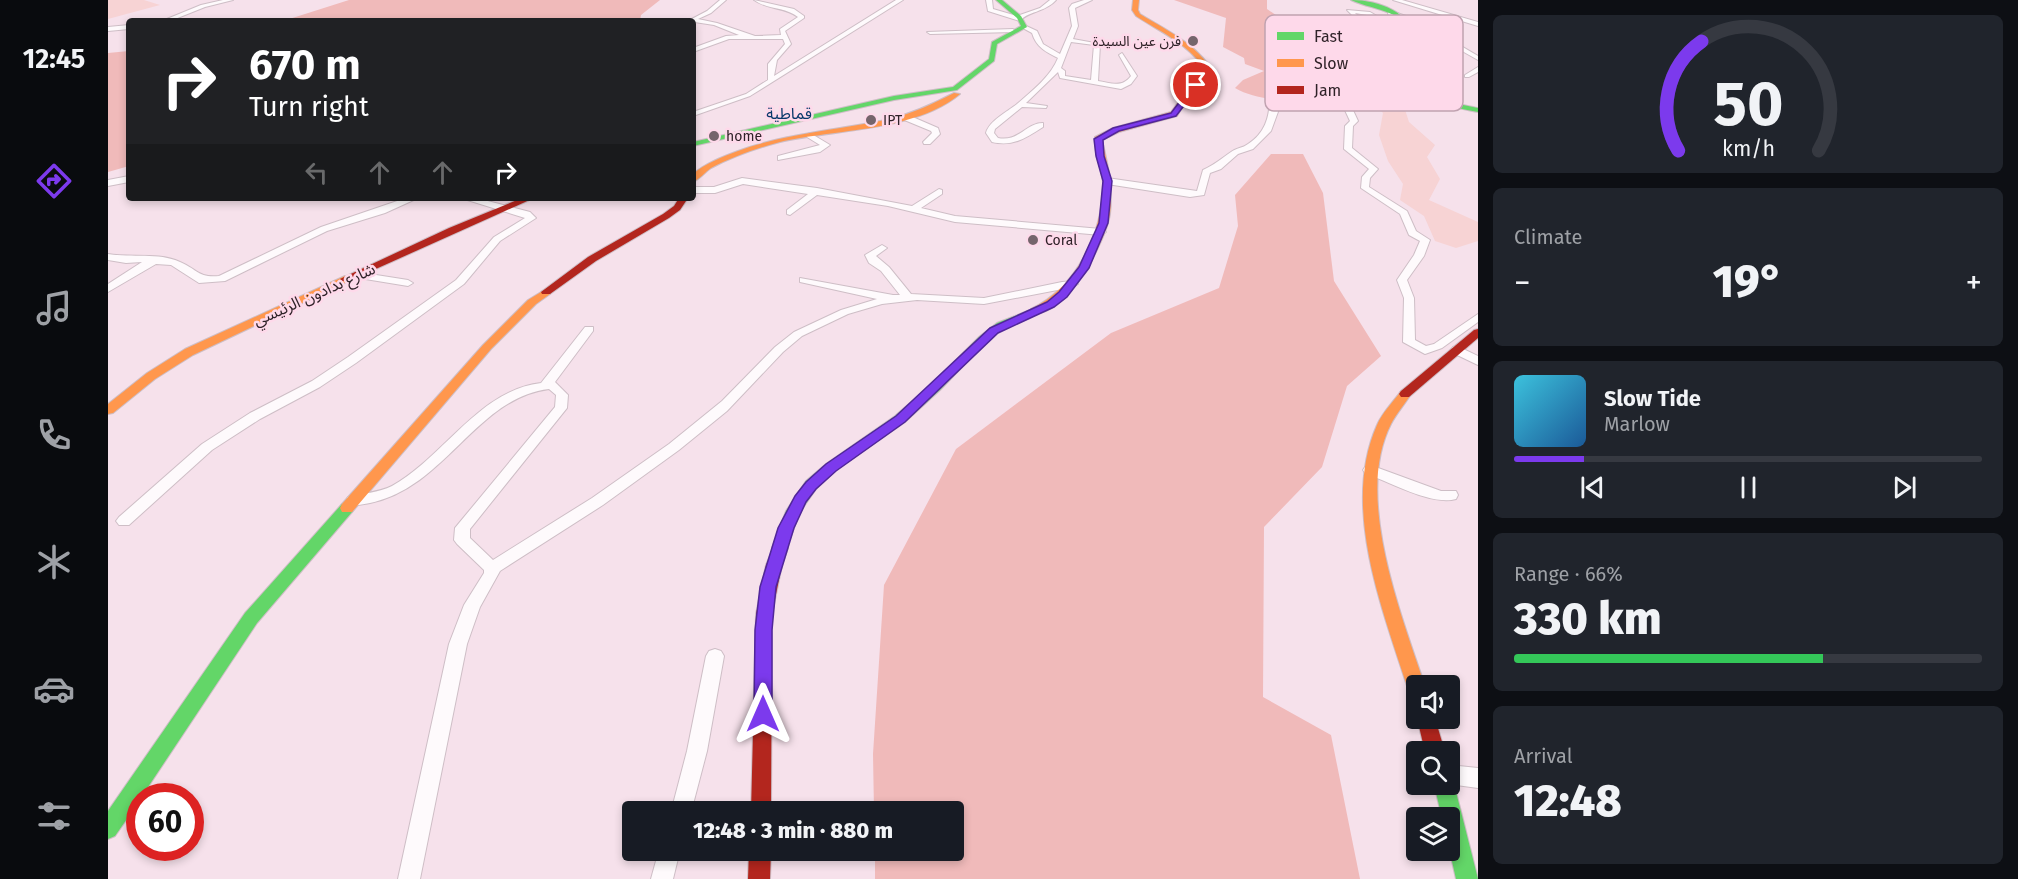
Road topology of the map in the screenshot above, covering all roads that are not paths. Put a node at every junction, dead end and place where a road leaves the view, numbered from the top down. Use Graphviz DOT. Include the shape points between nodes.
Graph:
graph roads {
  1 [pos="230,0"];
  2 [pos="723,0"];
  3 [pos="757,0"];
  4 [pos="832,0"];
  5 [pos="841,0"];
  6 [pos="900,0"];
  7 [pos="989,0"];
  8 [pos="999,0"];
  9 [pos="1053,0"];
  10 [pos="1089,0"];
  11 [pos="1136,0"];
  12 [pos="1354,0"];
  13 [pos="1393,6"];
  14 [pos="1353,15"];
  15 [pos="1370,15"];
  16 [pos="1407,15"];
  17 [pos="1436,15"];
  18 [pos="172,18"];
  19 [pos="696,18"];
  20 [pos="1463,21"];
  21 [pos="696,22"];
  22 [pos="1019,24"];
  23 [pos="1478,24"];
  24 [pos="126,27"];
  25 [pos="108,29"];
  26 [pos="930,32"];
  27 [pos="750,37"];
  28 [pos="784,37"];
  29 [pos="1068,40"];
  30 [pos="696,49"];
  31 [pos="1463,49"];
  32 [pos="1122,55"];
  33 [pos="1061,57"];
  34 [pos="1478,58"];
  35 [pos="1057,69"];
  36 [pos="1478,69"];
  37 [pos="1467,76"];
  38 [pos="771,79"];
  39 [pos="1094,83"];
  40 [pos="1121,87"];
  41 [pos="955,89"];
  42 [pos="1110,93"];
  43 [pos="1020,105"];
  44 [pos="1043,106"];
  45 [pos="1463,106"];
  46 [pos="1478,110"];
  47 [pos="1275,111"];
  48 [pos="1350,111"];
  49 [pos="696,113"];
  50 [pos="905,117"];
  51 [pos="1040,124"];
  52 [pos="810,135"];
  53 [pos="927,142"];
  54 [pos="696,143"];
  55 [pos="781,158"];
  56 [pos="696,176"];
  57 [pos="126,180"];
  58 [pos="1107,181"];
  59 [pos="108,185"];
  60 [pos="126,185"];
  61 [pos="696,190"];
  62 [pos="817,191"];
  63 [pos="939,192"];
  64 [pos="407,201"];
  65 [pos="475,201"];
  66 [pos="522,201"];
  67 [pos="682,201"];
  68 [pos="502,209"];
  69 [pos="913,209"];
  70 [pos="790,212"];
  71 [pos="1101,232"];
  72 [pos="882,248"];
  73 [pos="108,257"];
  74 [pos="156,259"];
  75 [pos="357,275"];
  76 [pos="804,280"];
  77 [pos="408,283"];
  78 [pos="1073,284"];
  79 [pos="108,289"];
  80 [pos="908,297"];
  81 [pos="894,299"];
  82 [pos="1478,317"];
  83 [pos="589,329"];
  84 [pos="1478,332"];
  85 [pos="1457,350"];
  86 [pos="1478,361"];
  87 [pos="546,385"];
  88 [pos="109,408"];
  89 [pos="1370,470"];
  90 [pos="1451,495"];
  91 [pos="353,501"];
  92 [pos="124,520"];
  93 [pos="492,568"];
  94 [pos="715,656"];
  95 [pos="1413,675"];
  96 [pos="1460,776"];
  97 [pos="1478,778"];
  98 [pos="1447,795"];
  99 [pos="684,801"];
  100 [pos="761,801"];
  101 [pos="108,830"];
  102 [pos="667,861"];
  103 [pos="760,861"];
  104 [pos="409,879"];
  105 [pos="662,879"];
  106 [pos="759,879"];
  107 [pos="1467,879"];
  1 -- 18 [label="street"];
  2 -- 19 [label="street"];
  3 -- 28 [label="street" via="766,7 793,10 802,17 782,30"];
  4 -- 5 [label="street"];
  6 -- 38 [label="street" via="789,72"];
  7 -- 22 [label="street" via="990,10"];
  8 -- 22 [label="main road"];
  9 -- 22 [label="street" via="1047,8"];
  10 -- 29 [label="street" via="1073,6 1075,26"];
  11 -- 58 [label="main road" via="1138,15 1193,51 1209,65 1211,73 1187,94 1174,114 1098,139"];
  12 -- 13 [label="main road"];
  13 -- 16 [label="street"];
  13 -- 17 [label="street"];
  14 -- 15 [label="street" via="1349,11"];
  20 -- 23 [label="street"];
  21 -- 27 [label="street" via="726,27"];
  22 -- 26 [label="street"];
  22 -- 33 [label="street" via="1035,32 1040,46"];
  22 -- 41 [label="main road" via="994,44 992,60"];
  24 -- 25 [label="street"];
  27 -- 28 [label="street"];
  27 -- 30 [label="street" via="728,37"];
  28 -- 38 [label="street" via="788,44 771,65"];
  29 -- 33 [label="street"];
  29 -- 39 [label="street" via="1097,44"];
  31 -- 34 [label="street"];
  32 -- 40 [label="street" via="1134,76"];
  33 -- 35 [label="street"];
  35 -- 39 [label="street" via="1066,78"];
  35 -- 43 [label="street"];
  36 -- 37 [label="street"];
  38 -- 49 [label="street" via="748,94"];
  39 -- 40 [label="street"];
  40 -- 42 [label="street"];
  41 -- 50 [label="main road" via="956,95"];
  41 -- 54 [label="main road" via="894,98"];
  43 -- 44 [label="street"];
  43 -- 51 [label="street" via="991,128 995,140 1014,141"];
  45 -- 46 [label="main road"];
  47 -- 58 [label="street" via="1267,131 1250,147 1234,152 1206,172 1201,193"];
  48 -- 82 [label="street" via="1354,121 1348,126 1348,149 1374,169 1366,177 1365,188 1404,213 1412,233 1425,240 1424,250 1402,280 1409,298 1409,342 1425,350 1438,346"];
  50 -- 52 [label="main road"];
  50 -- 53 [label="street" via="935,130 936,134"];
  52 -- 55 [label="street" via="826,145"];
  52 -- 56 [label="main road" via="744,151 702,169"];
  57 -- 59 [label="street"];
  58 -- 71 [label="main road"];
  59 -- 60 [label="street"];
  61 -- 62 [label="street" via="715,190 742,181"];
  62 -- 69 [label="street"];
  62 -- 70 [label="street"];
  63 -- 69 [label="street"];
  64 -- 74 [label="street" via="324,229 213,281 203,281 172,260"];
  65 -- 68 [label="street"];
  66 -- 68 [label="main road, شارع بدادون الرئيسي"];
  67 -- 91 [label="main road" via="666,216 592,259 532,302"];
  68 -- 75 [label="main road, شارع بدادون الرئيسي"];
  68 -- 92 [label="street" via="531,218 497,239 460,282 352,360 207,447"];
  69 -- 71 [label="street" via="971,221"];
  71 -- 78 [label="main road"];
  72 -- 80 [label="street" via="870,255 873,261 885,269"];
  73 -- 74 [label="street"];
  74 -- 79 [label="street"];
  75 -- 77 [label="street"];
  75 -- 88 [label="main road, شارع بدادون الرئيسي" via="189,352"];
  76 -- 81 [label="street"];
  78 -- 80 [label="street" via="1044,286 983,301"];
  78 -- 100 [label="main road" via="1050,304 1001,325 983,339 900,419 811,485 793,511 774,565 764,614"];
  80 -- 81 [label="street"];
  81 -- 93 [label="street" via="856,308 797,334 734,398 697,429 556,530"];
  83 -- 87 [label="street"];
  84 -- 85 [label="main road"];
  85 -- 86 [label="street"];
  85 -- 89 [label="main road" via="1394,406 1382,429"];
  87 -- 91 [label="street" via="511,396 398,489"];
  87 -- 93 [label="street" via="561,392 561,408 463,528 462,540"];
  89 -- 90 [label="street" via="1440,496"];
  89 -- 95 [label="main road" via="1368,495 1374,541"];
  91 -- 101 [label="main road" via="251,618"];
  93 -- 104 [label="street" via="490,580 472,605 458,644"];
  94 -- 99 [label="street"];
  96 -- 97 [label="street"];
  98 -- 107 [label="main road"];
  102 -- 105 [label="street"];
  103 -- 106 [label="main road"];
}
